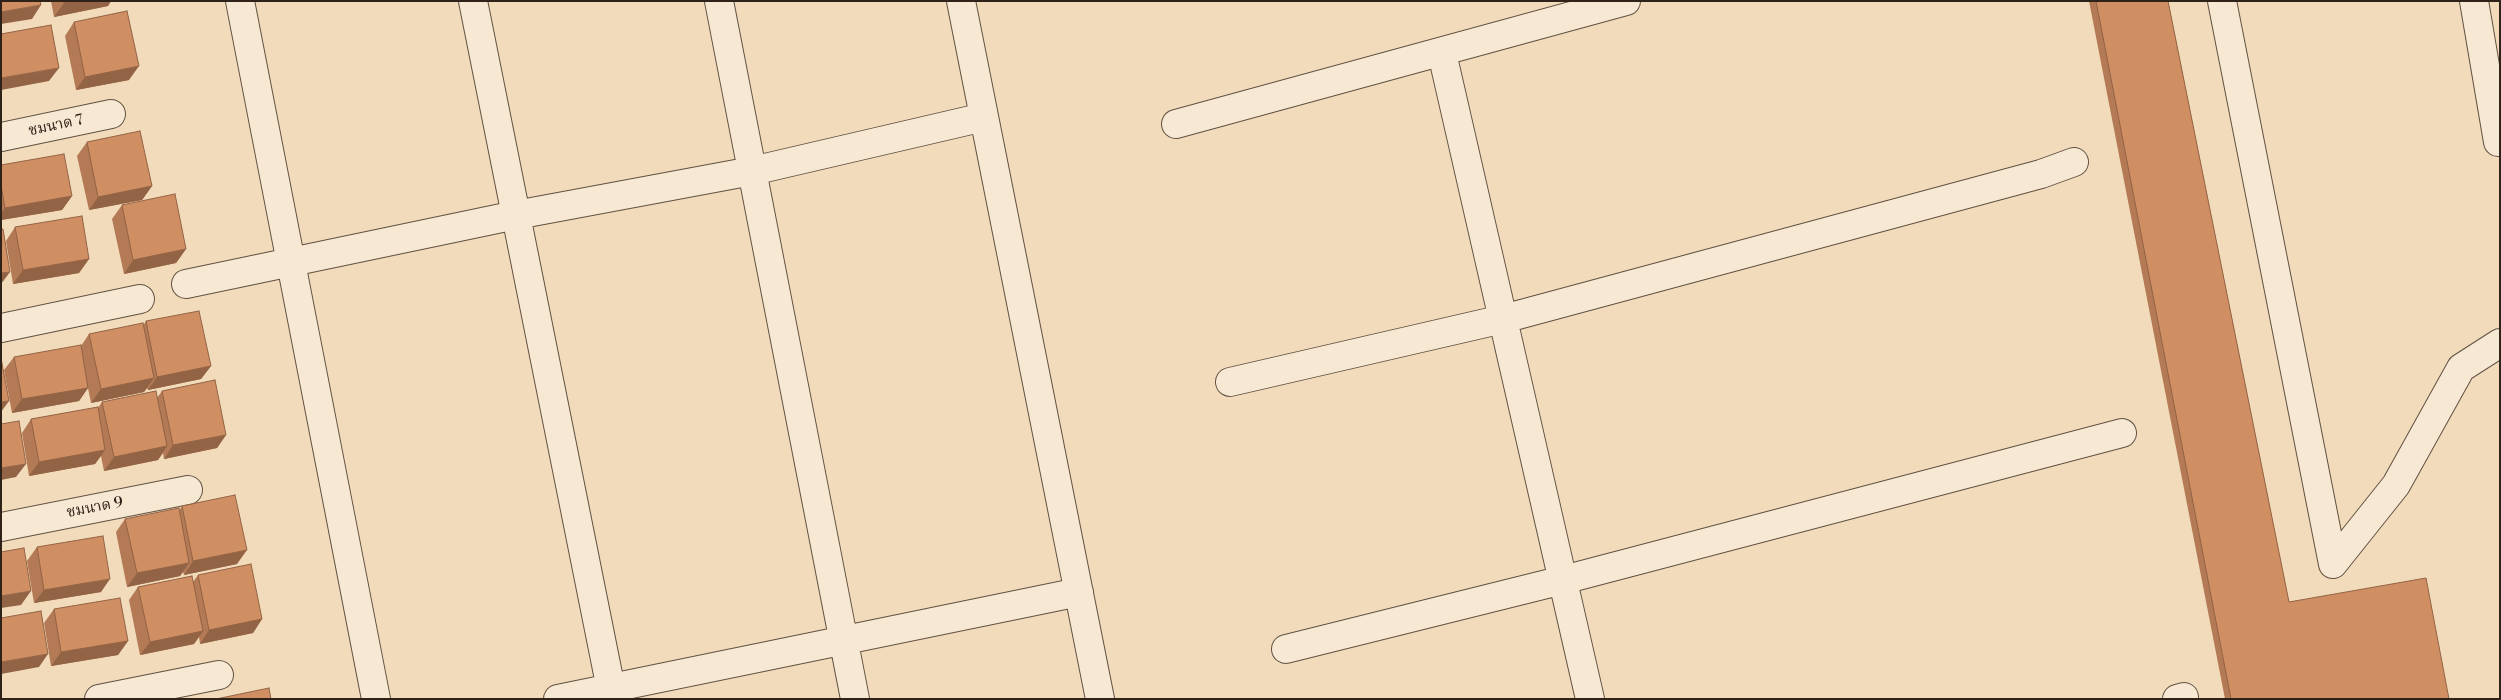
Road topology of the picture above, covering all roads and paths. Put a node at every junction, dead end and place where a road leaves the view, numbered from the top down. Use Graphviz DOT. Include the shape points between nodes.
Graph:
graph roads {
  1 [pos="240,1"];
  2 [pos="473,1"];
  3 [pos="718,1"];
  4 [pos="961,1"];
  5 [pos="1626,1"];
  6 [pos="2222,1"];
  7 [pos="2474,1"];
  8 [pos="1442,52"];
  9 [pos="111,114"];
  10 [pos="984,117"];
  11 [pos="1176,124"];
  12 [pos="1,137"];
  13 [pos="2499,144"];
  14 [pos="2074,162"];
  15 [pos="752,171"];
  16 [pos="516,215"];
  17 [pos="290,262"];
  18 [pos="186,284"];
  19 [pos="140,299"];
  20 [pos="1503,319"];
  21 [pos="1,328"];
  22 [pos="2500,343"];
  23 [pos="1230,382"];
  24 [pos="2122,433"];
  25 [pos="188,490"];
  26 [pos="1,527"];
  27 [pos="1563,580"];
  28 [pos="1079,592"];
  29 [pos="843,640"];
  30 [pos="1286,649"];
  31 [pos="219,675"];
  32 [pos="612,693"];
  33 [pos="99,699"];
  34 [pos="376,699"];
  35 [pos="558,699"];
  36 [pos="855,699"];
  37 [pos="1100,699"];
  38 [pos="1590,699"];
  1 -- 17 [label="street"];
  2 -- 16 [label="street"];
  3 -- 15 [label="street"];
  4 -- 10 [label="street"];
  5 -- 8 [label="street"];
  6 -- 22 [label="street" via="2333,564 2396,485 2461,368"];
  7 -- 13 [label="street"];
  8 -- 11 [label="street"];
  8 -- 20 [label="street"];
  9 -- 12 [label="street, ชมนาด 7"];
  10 -- 15 [label="street"];
  10 -- 28 [label="street"];
  14 -- 20 [label="street" via="2032,177"];
  15 -- 16 [label="street"];
  15 -- 29 [label="street"];
  16 -- 17 [label="street"];
  16 -- 32 [label="street"];
  17 -- 18 [label="street"];
  17 -- 34 [label="street"];
  19 -- 21 [label="street"];
  20 -- 23 [label="street"];
  20 -- 27 [label="street"];
  24 -- 27 [label="street"];
  25 -- 26 [label="street, ชมนาด 9"];
  27 -- 30 [label="street"];
  27 -- 38 [label="street"];
  28 -- 29 [label="street"];
  28 -- 37 [label="street"];
  29 -- 32 [label="street"];
  29 -- 36 [label="street"];
  31 -- 33 [label="street"];
  32 -- 35 [label="street"];
}
